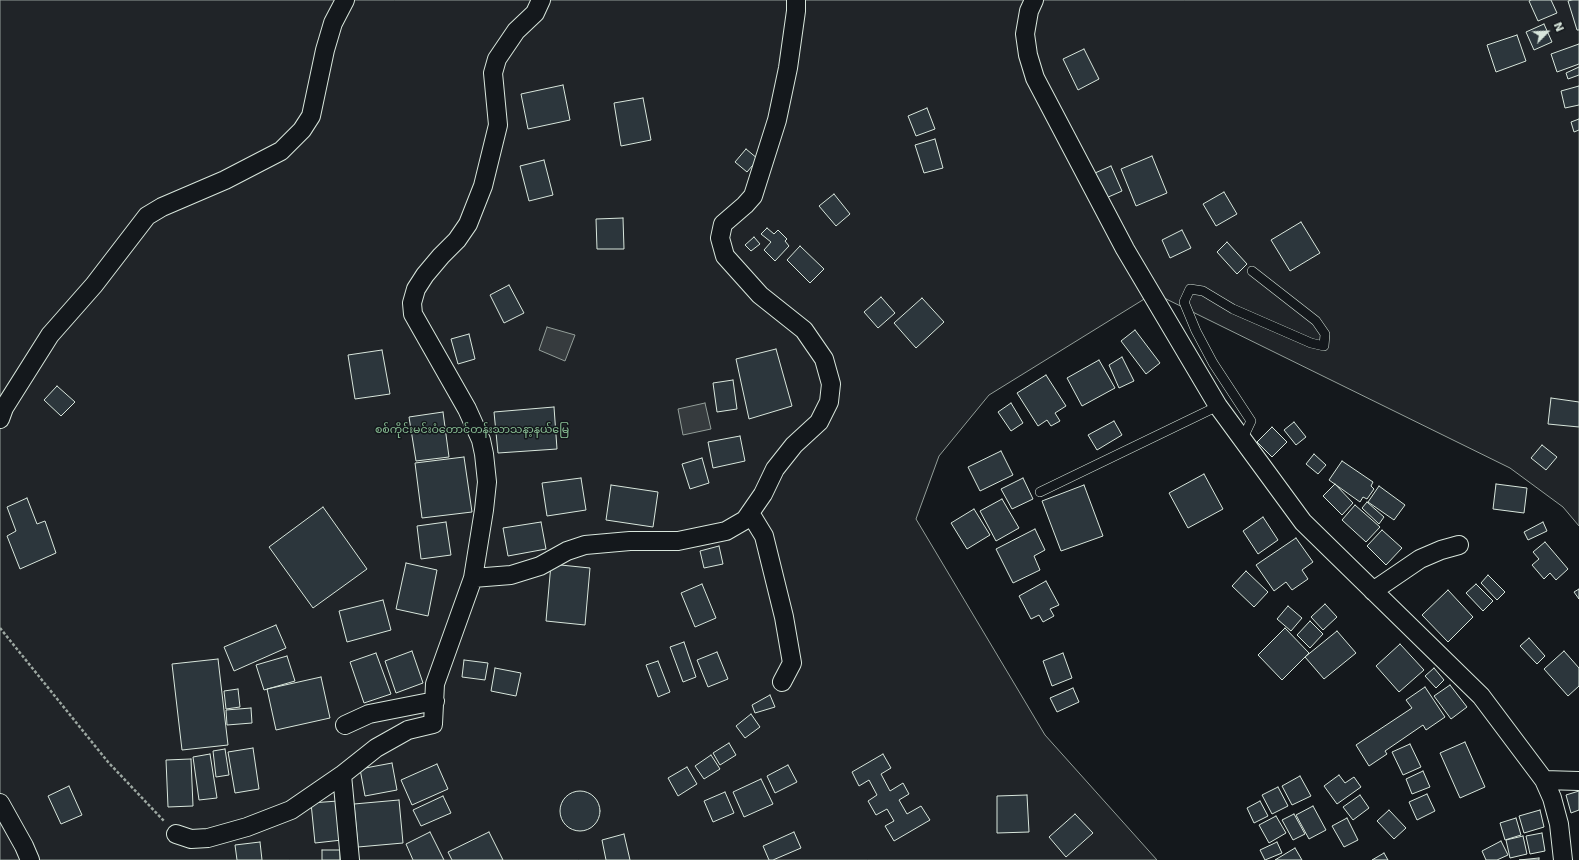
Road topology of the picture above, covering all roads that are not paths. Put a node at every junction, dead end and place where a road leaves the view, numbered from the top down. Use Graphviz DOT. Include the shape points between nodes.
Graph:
graph roads {
  1 [pos="345,0"];
  2 [pos="541,0"];
  3 [pos="796,0"];
  4 [pos="1034,0"];
  5 [pos="1252,271"];
  6 [pos="1218,406"];
  7 [pos="0,418"];
  8 [pos="1242,440"];
  9 [pos="1040,492"];
  10 [pos="750,513"];
  11 [pos="1459,546"];
  12 [pos="473,578"];
  13 [pos="1373,591"];
  14 [pos="782,682"];
  15 [pos="435,701"];
  16 [pos="345,724"];
  17 [pos="342,775"];
  18 [pos="1544,780"];
  19 [pos="1579,781"];
  20 [pos="0,803"];
  21 [pos="176,834"];
  22 [pos="30,860"];
  23 [pos="350,860"];
  24 [pos="1563,860"];
  1 -- 7 [label="street" via="333,23 325,50 312,116 302,130 281,151 226,180 147,216 94,285 50,335"];
  2 -- 12 [label="street" via="535,13 516,31 497,59 493,73 498,125 483,186 468,224 425,275 416,289 412,303 413,314 467,409 481,440 487,482"];
  3 -- 10 [label="street" via="788,68 775,127 753,196 723,224 720,238 725,256 760,295 804,330 824,359 831,384 829,402 819,422 794,444 775,469"];
  4 -- 6 [label="street" via="1029,11 1026,34 1028,55 1035,78 1125,249"];
  5 -- 8 [label="lane" via="1316,321 1325,334 1324,346 1311,343 1233,309 1204,291 1190,289 1184,302 1196,331 1213,363 1251,421"];
  6 -- 8 [label="street"];
  6 -- 9 [label="lane"];
  8 -- 13 [label="street" via="1303,522"];
  10 -- 12 [label="street" via="745,520 726,531 678,541 630,541 585,545 567,551 540,566 511,575"];
  10 -- 14 [label="street" via="764,536 784,617 792,662"];
  11 -- 13 [label="street" via="1420,559"];
  12 -- 15 [label="street" via="435,684"];
  13 -- 18 [label="street" via="1481,696"];
  15 -- 16 [label="street" via="369,714"];
  15 -- 17 [label="street" via="433,724 408,730 376,748"];
  17 -- 21 [label="street" via="291,810 247,827 208,838 191,839"];
  17 -- 23 [label="street"];
  18 -- 19 [label="street"];
  18 -- 24 [label="street" via="1559,824"];
  20 -- 22 [label="street"];
}
